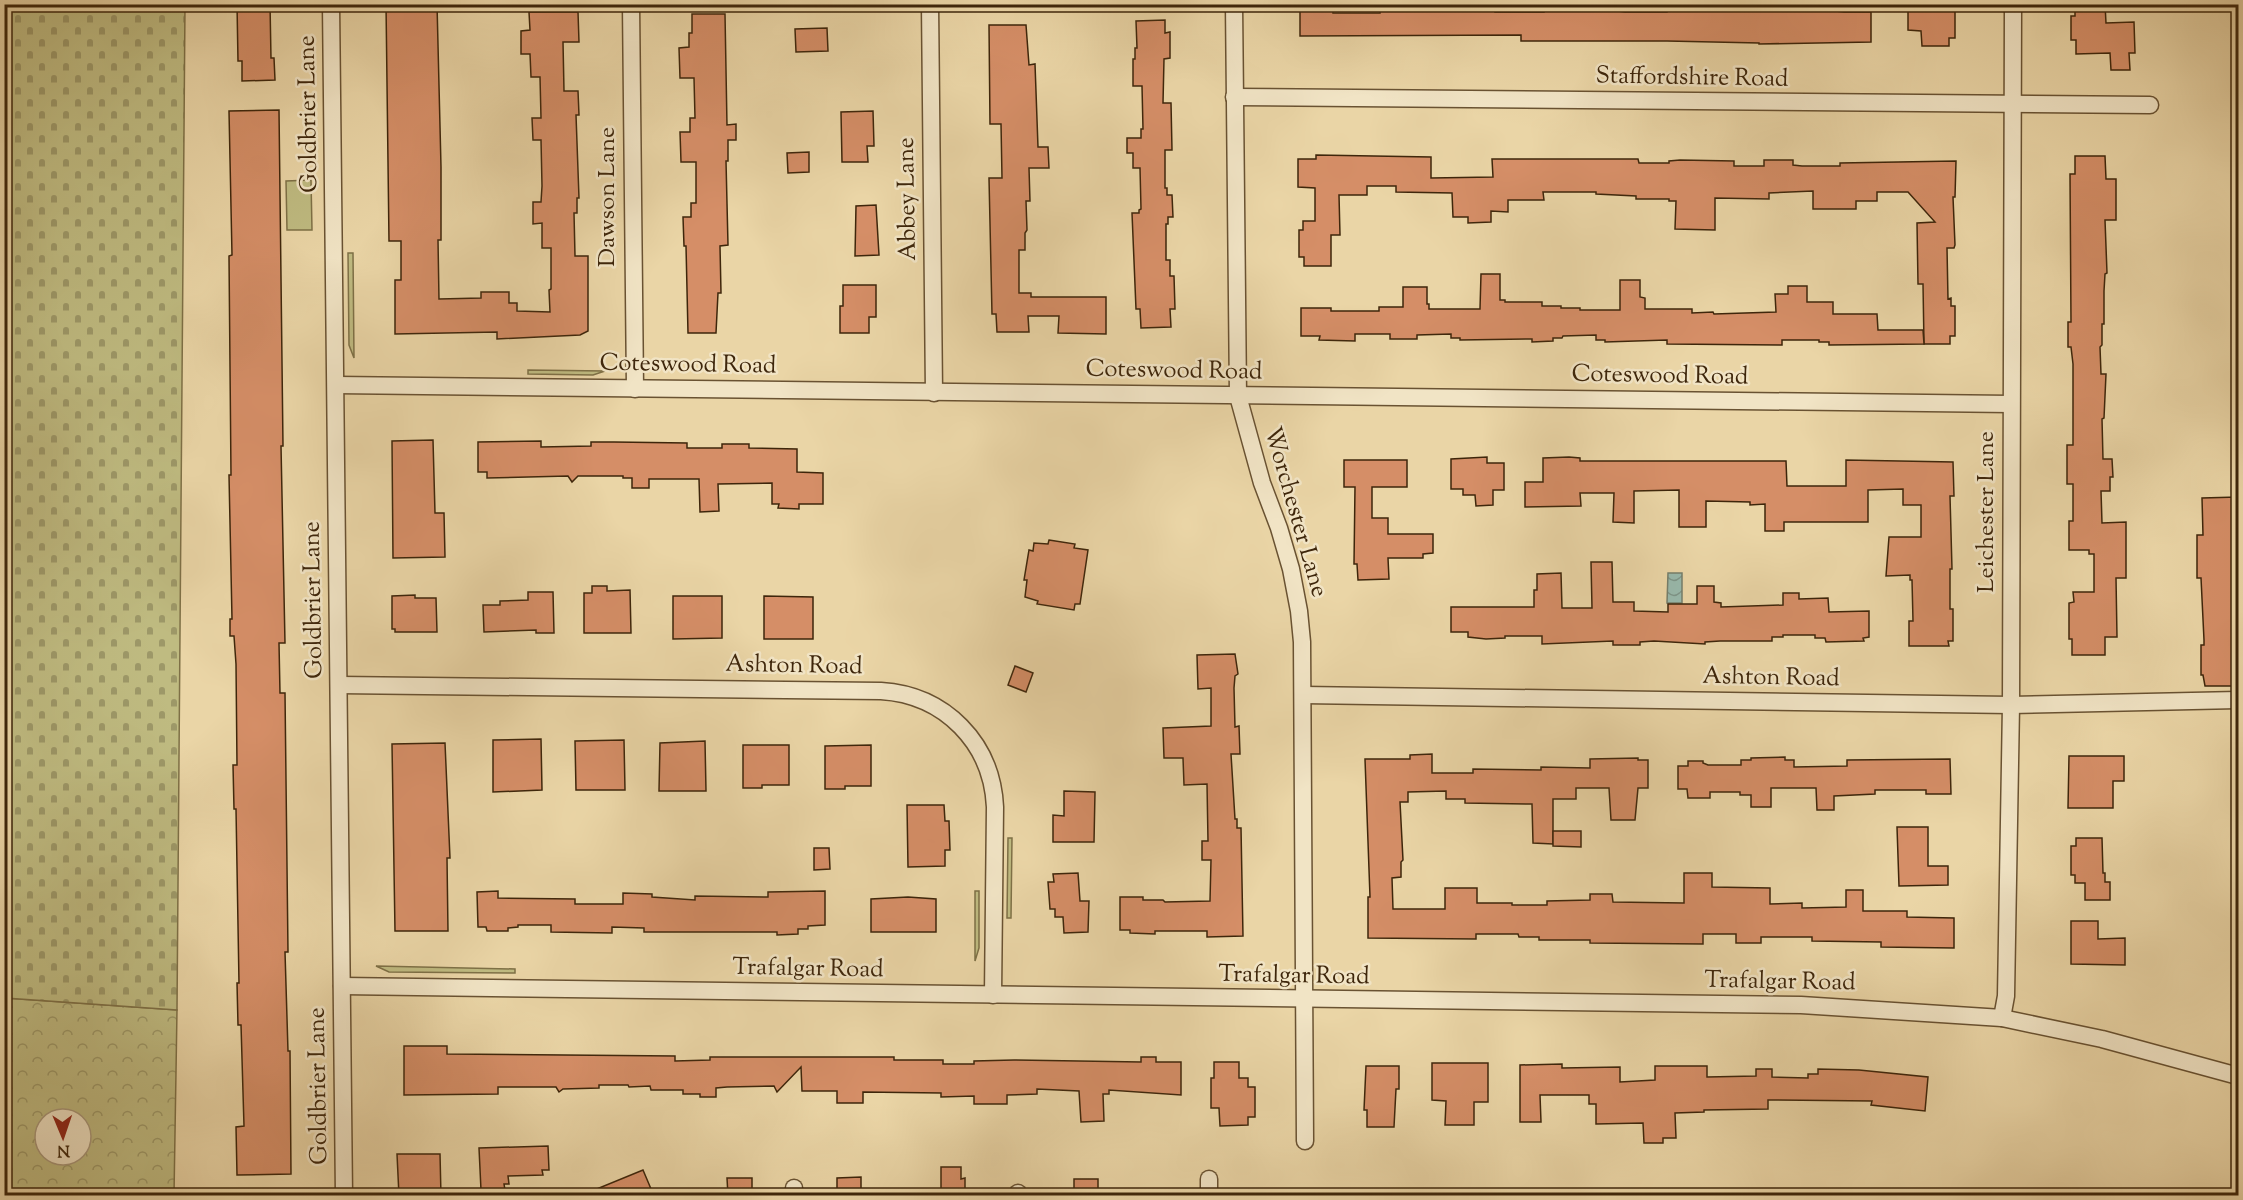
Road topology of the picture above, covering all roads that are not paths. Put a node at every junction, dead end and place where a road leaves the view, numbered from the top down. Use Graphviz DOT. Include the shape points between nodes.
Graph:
graph roads {
  1 [pos="331,4"];
  2 [pos="631,4"];
  3 [pos="930,4"];
  4 [pos="1234,4"];
  5 [pos="2013,4"];
  6 [pos="1234,97"];
  7 [pos="2012,105"];
  8 [pos="2150,105"];
  9 [pos="336,385"];
  10 [pos="634,389"];
  11 [pos="934,393"];
  12 [pos="1238,396"];
  13 [pos="2011,404"];
  14 [pos="339,685"];
  15 [pos="1303,695"];
  16 [pos="2238,700"];
  17 [pos="2011,705"];
  18 [pos="342,986"];
  19 [pos="993,995"];
  20 [pos="1304,1000"];
  21 [pos="2002,1018"];
  22 [pos="2238,1077"];
  23 [pos="1305,1141"];
  24 [pos="345,1196"];
  1 -- 9 [label="street, Goldbrier Lane"];
  2 -- 10 [label="street, Dawson Lane"];
  3 -- 11 [label="street, Abbey Lane"];
  4 -- 6 [label="street, Worchester Lane"];
  5 -- 7 [label="street, Leichester Lane"];
  6 -- 7 [label="street, Staffordshire Road"];
  6 -- 12 [label="street, Worchester Lane"];
  7 -- 8 [label="street, Staffordshire Road"];
  7 -- 13 [label="street, Leichester Lane"];
  9 -- 10 [label="street, Coteswood Road"];
  9 -- 14 [label="street, Goldbrier Lane"];
  10 -- 11 [label="street, Coteswood Road"];
  11 -- 12 [label="street, Coteswood Road"];
  12 -- 13 [label="street, Coteswood Road"];
  12 -- 15 [label="street, Worchester Lane" via="1291,569 1299,611"];
  13 -- 17 [label="street, Leichester Lane"];
  14 -- 18 [label="street, Goldbrier Lane"];
  14 -- 19 [label="street, Ashton Road" via="881,691 928,703 966,731 984,758 993,784"];
  15 -- 17 [label="street, Ashton Road"];
  15 -- 20 [label="street, Worchester Lane"];
  16 -- 17 [label="street, Ashton Road"];
  17 -- 21 [label="street, Leichester Lane" via="2006,996"];
  18 -- 19 [label="street, Trafalgar Road"];
  18 -- 24 [label="street, Goldbrier Lane"];
  19 -- 20 [label="street, Trafalgar Road"];
  20 -- 21 [label="street, Trafalgar Road" via="1801,1005"];
  20 -- 23 [label="street, Worchester Lane"];
  21 -- 22 [label="street, Trafalgar Road" via="2102,1039"];
}
